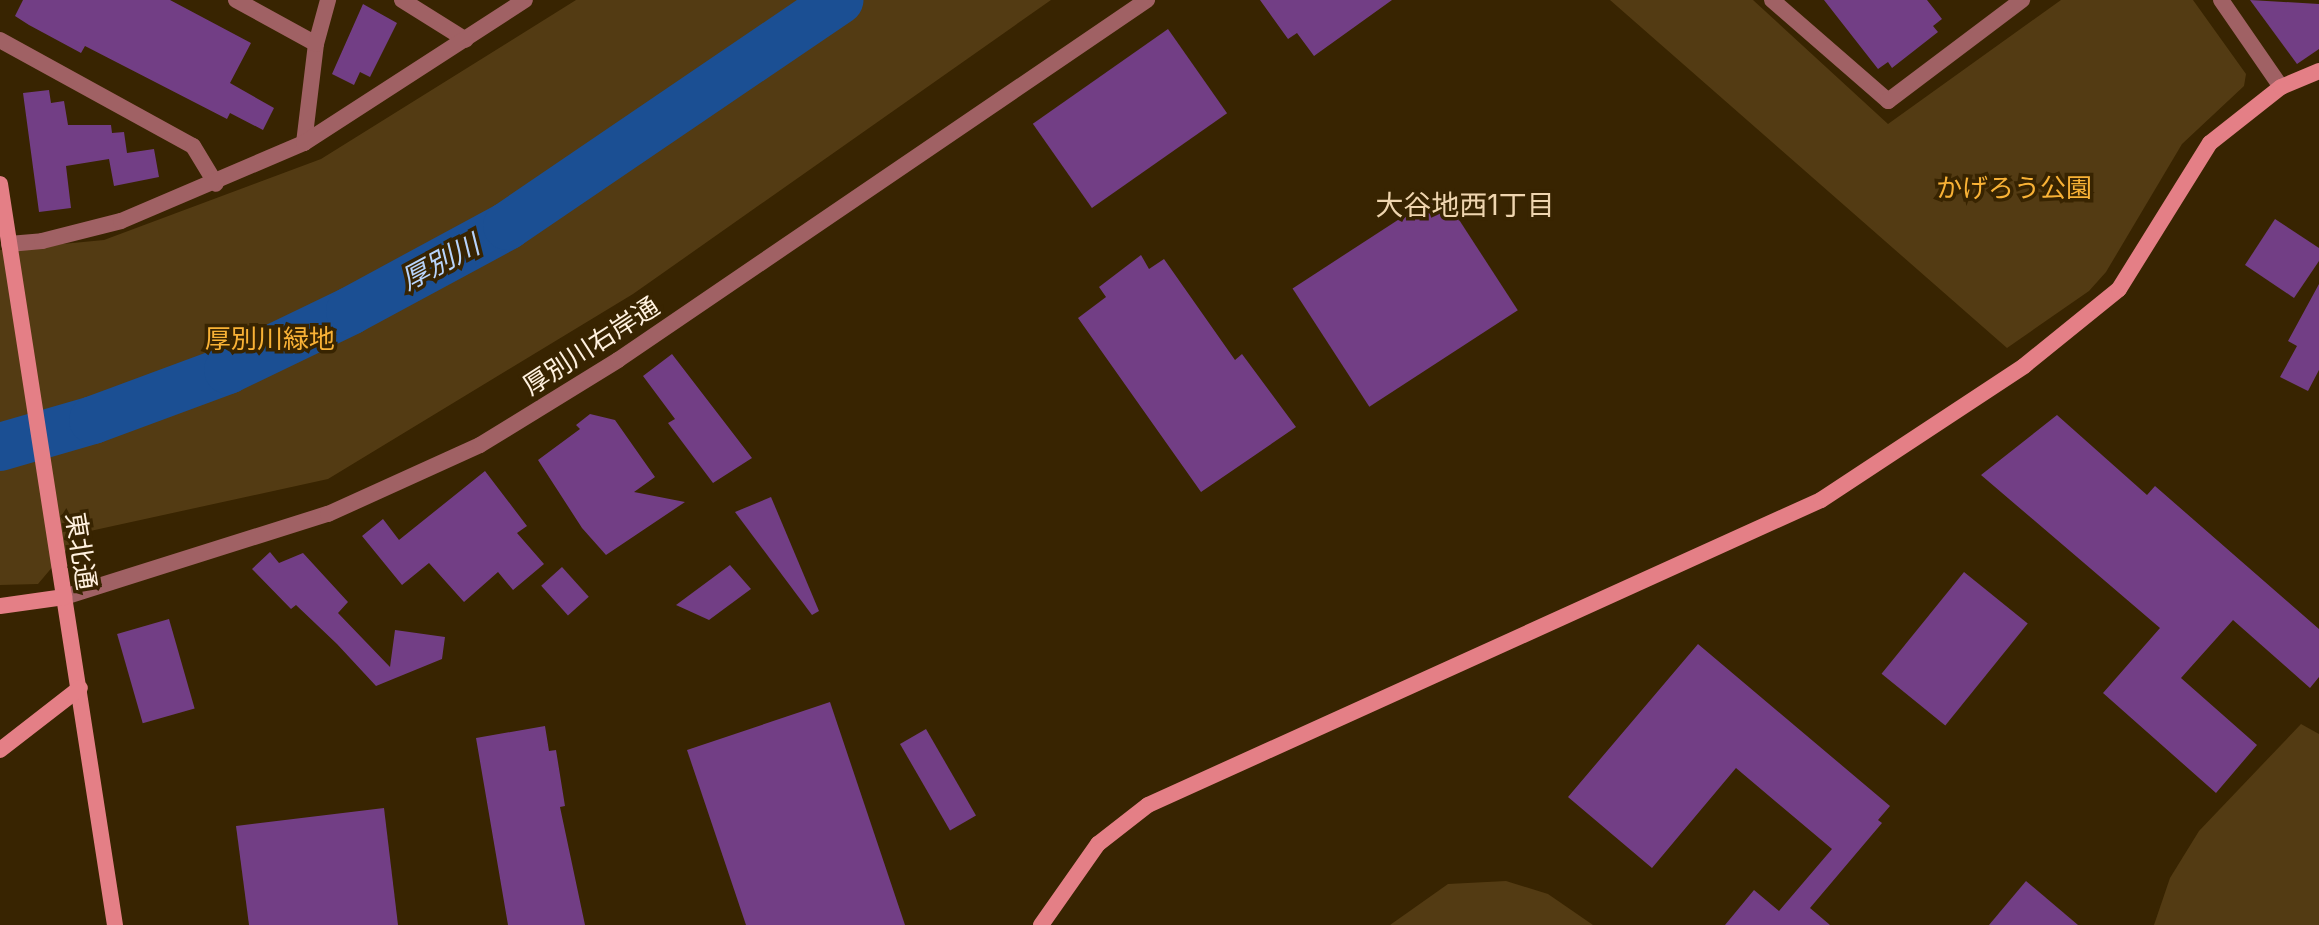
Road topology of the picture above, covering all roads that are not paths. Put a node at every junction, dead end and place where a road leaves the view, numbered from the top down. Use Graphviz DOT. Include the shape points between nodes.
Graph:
graph roads {
  1 [pos="236,0"];
  2 [pos="328,0"];
  3 [pos="402,0"];
  4 [pos="525,0"];
  5 [pos="1147,0"];
  6 [pos="1772,0"];
  7 [pos="2022,0"];
  8 [pos="2221,0"];
  9 [pos="0,40"];
  10 [pos="466,40"];
  11 [pos="316,44"];
  12 [pos="2319,71"];
  13 [pos="2281,87"];
  14 [pos="304,143"];
  15 [pos="0,184"];
  16 [pos="216,184"];
  17 [pos="9,244"];
  18 [pos="64,597"];
  19 [pos="0,606"];
  20 [pos="80,688"];
  21 [pos="0,750"];
  22 [pos="115,925"];
  23 [pos="1041,925"];
  1 -- 11 [label="street"];
  2 -- 11 [label="street"];
  3 -- 10 [label="street"];
  4 -- 10 [label="street"];
  5 -- 18 [label="street, 厚別川右岸通" via="618,360 480,445 328,514"];
  6 -- 7 [label="street" via="1888,101"];
  8 -- 13 [label="street"];
  9 -- 16 [label="street" via="193,146"];
  10 -- 14 [label="street"];
  11 -- 14 [label="street"];
  12 -- 13 [label="street"];
  13 -- 23 [label="street" via="2210,143 2136,266 2104,304 2024,366 1821,500 1148,805 1098,844"];
  14 -- 16 [label="street"];
  15 -- 17 [label="street, 東北通"];
  16 -- 17 [label="street" via="121,221"];
  17 -- 18 [label="street, 東北通"];
  18 -- 19 [label="street, 厚別川右岸通"];
  18 -- 20 [label="street, 東北通"];
  20 -- 21 [label="street"];
  20 -- 22 [label="street, 東北通"];
}
